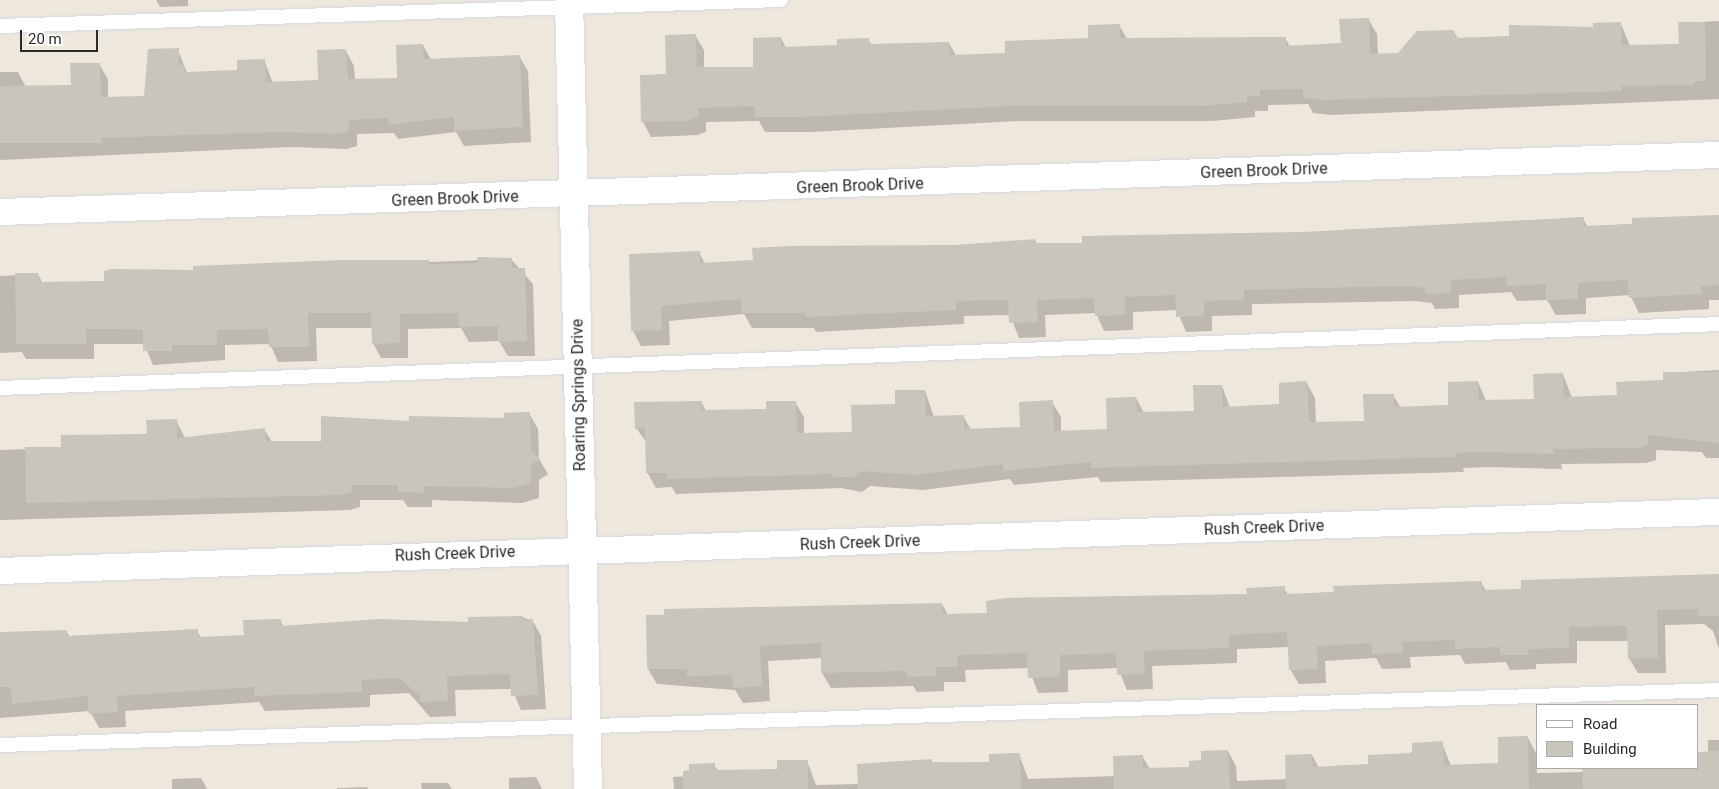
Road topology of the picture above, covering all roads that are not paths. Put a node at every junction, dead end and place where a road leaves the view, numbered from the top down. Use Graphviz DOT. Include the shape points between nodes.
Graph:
graph roads {
  1 [pos="781,0"];
  2 [pos="569,4"];
  3 [pos="0,26"];
  4 [pos="1719,155"];
  5 [pos="574,196"];
  6 [pos="0,212"];
  7 [pos="1719,324"];
  8 [pos="578,369"];
  9 [pos="0,388"];
  10 [pos="1719,512"];
  11 [pos="582,549"];
  12 [pos="0,572"];
  13 [pos="1719,690"];
  14 [pos="587,729"];
  15 [pos="0,746"];
  16 [pos="588,789"];
  1 -- 2 [label="lane"];
  2 -- 3 [label="lane"];
  2 -- 5 [label="street, Roaring Springs Drive"];
  4 -- 5 [label="street, Green Brook Drive"];
  5 -- 6 [label="street, Green Brook Drive"];
  5 -- 8 [label="street, Roaring Springs Drive"];
  7 -- 8 [label="lane"];
  8 -- 9 [label="lane"];
  8 -- 11 [label="street, Roaring Springs Drive"];
  10 -- 11 [label="street, Rush Creek Drive"];
  11 -- 12 [label="street, Rush Creek Drive"];
  11 -- 14 [label="street, Roaring Springs Drive"];
  13 -- 14 [label="lane"];
  14 -- 15 [label="lane"];
  14 -- 16 [label="street, Roaring Springs Drive"];
}
